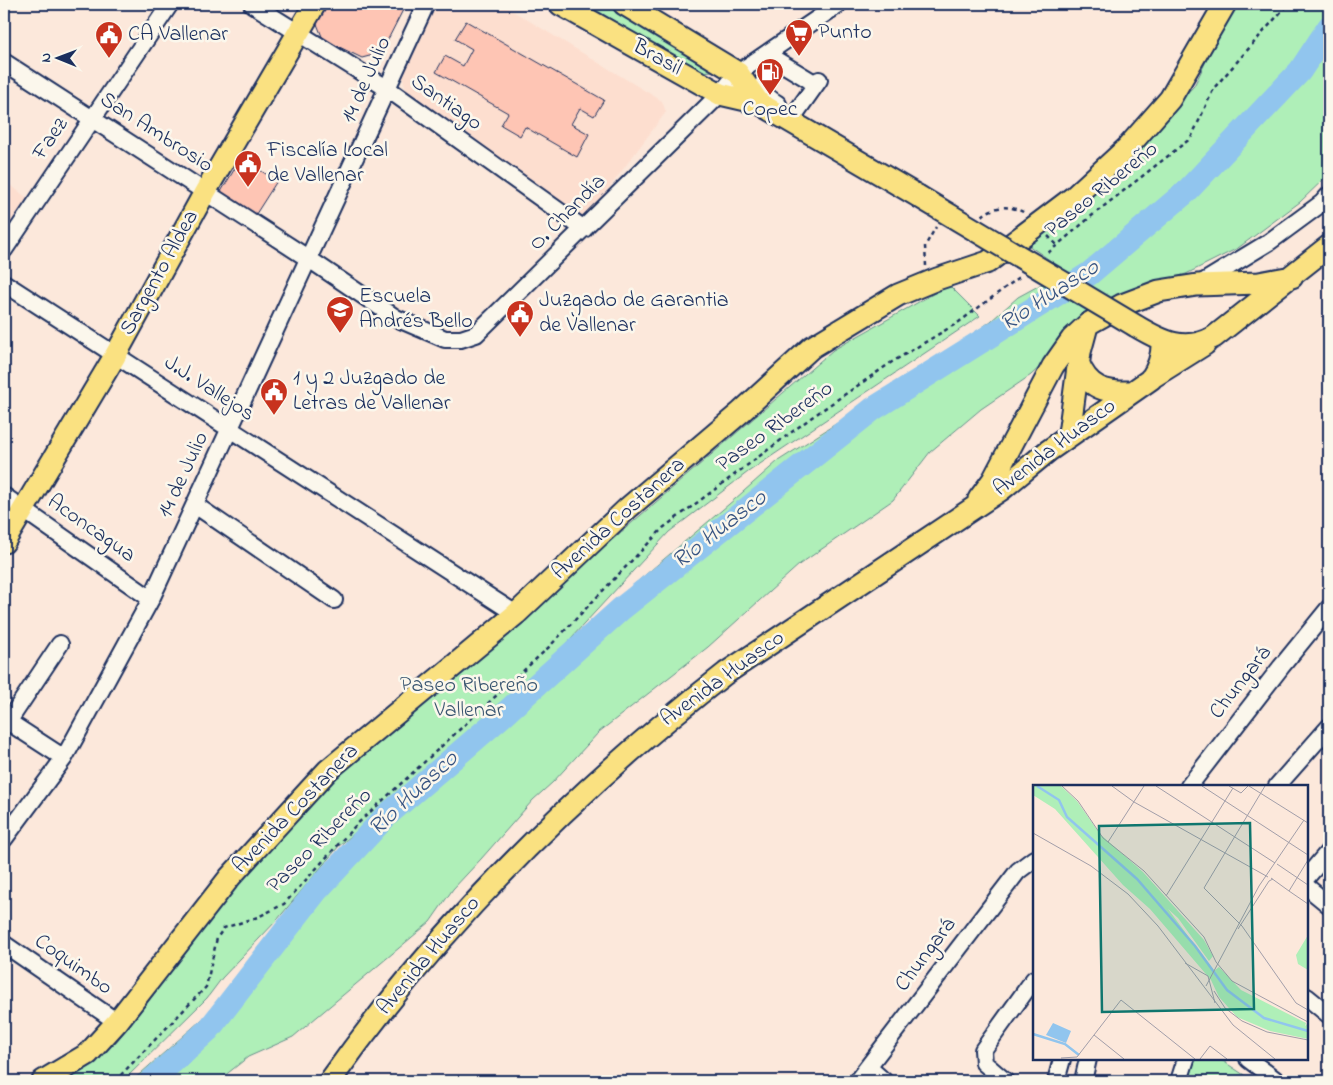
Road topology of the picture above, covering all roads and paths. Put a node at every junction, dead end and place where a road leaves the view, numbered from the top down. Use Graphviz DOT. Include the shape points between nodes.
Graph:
graph roads {
  1 [pos="170,4"];
  2 [pos="252,4"];
  3 [pos="315,4"];
  4 [pos="426,4"];
  5 [pos="560,4"];
  6 [pos="624,4"];
  7 [pos="838,4"];
  8 [pos="1225,4"];
  9 [pos="1288,4"];
  10 [pos="298,33"];
  11 [pos="771,57"];
  12 [pos="4,62"];
  13 [pos="738,73"];
  14 [pos="388,89"];
  15 [pos="720,94"];
  16 [pos="759,103"];
  17 [pos="792,118"];
  18 [pos="92,119"];
  19 [pos="205,192"];
  20 [pos="1329,195"];
  21 [pos="584,229"];
  22 [pos="1329,246"];
  23 [pos="4,250"];
  24 [pos="1042,258"];
  25 [pos="309,259"];
  26 [pos="1027,271"];
  27 [pos="1292,277"];
  28 [pos="4,283"];
  29 [pos="1197,285"];
  30 [pos="1088,324"];
  31 [pos="1214,337"];
  32 [pos="1162,340"];
  33 [pos="115,356"];
  34 [pos="1078,362"];
  35 [pos="1151,378"];
  36 [pos="1132,392"];
  37 [pos="1026,418"];
  38 [pos="230,430"];
  39 [pos="1068,436"];
  40 [pos="1048,451"];
  41 [pos="4,496"];
  42 [pos="195,505"];
  43 [pos="23,508"];
  44 [pos="971,509"];
  45 [pos="4,542"];
  46 [pos="151,600"];
  47 [pos="334,600"];
  48 [pos="516,614"];
  49 [pos="1327,614"];
  50 [pos="60,644"];
  51 [pos="6,720"];
  52 [pos="1329,727"];
  53 [pos="64,758"];
  54 [pos="1190,785"];
  55 [pos="1278,785"];
  56 [pos="4,839"];
  57 [pos="1329,851"];
  58 [pos="1033,860"];
  59 [pos="1308,876"];
  60 [pos="1308,887"];
  61 [pos="1329,905"];
  62 [pos="4,944"];
  63 [pos="1033,980"];
  64 [pos="1308,998"];
  65 [pos="1329,1015"];
  66 [pos="117,1022"];
  67 [pos="1062,1060"];
  68 [pos="1088,1060"];
  69 [pos="1186,1060"];
  70 [pos="1249,1060"];
  71 [pos="868,1067"];
  72 [pos="1274,1080"];
  73 [pos="43,1081"];
  74 [pos="114,1081"];
  75 [pos="330,1081"];
  76 [pos="857,1081"];
  77 [pos="884,1081"];
  78 [pos="1005,1081"];
  79 [pos="1056,1081"];
  80 [pos="1083,1081"];
  81 [pos="1179,1081"];
  1 -- 18 [label="street, Faez"];
  2 -- 10 [label="street, Santiago"];
  3 -- 10 [label="main road, Sargento Aldea"];
  4 -- 14 [label="street, 14 de Julio"];
  5 -- 15 [label="main road, Brasil"];
  6 -- 13 [label="main road, Brasil"];
  7 -- 11 [label="street, O. Chandía"];
  8 -- 48 [label="main road, Avenida Costanera" via="1170,99 1126,148 1075,196 988,262 898,295 812,347 628,508"];
  9 -- 24 [label="path, Paseo Ribereño" via="1214,88 1191,138"];
  10 -- 14 [label="street, Santiago"];
  10 -- 19 [label="main road, Sargento Aldea"];
  11 -- 13 [label="street, O. Chandía"];
  11 -- 17 [label="street" via="763,84 764,93"];
  11 -- 17 [label="street" via="817,82"];
  12 -- 18 [label="street, San Ambrosio"];
  13 -- 15 [label="street, O. Chandía"];
  13 -- 16 [label="main road, Brasil"];
  14 -- 21 [label="street, Santiago"];
  14 -- 25 [label="street, 14 de Julio"];
  15 -- 16 [label="main road, Brasil"];
  15 -- 21 [label="street, O. Chandía"];
  16 -- 17 [label="main road, Brasil"];
  17 -- 32 [label="main road, Brasil, bridge"];
  18 -- 19 [label="street, San Ambrosio"];
  18 -- 23 [label="street, Faez"];
  19 -- 25 [label="street, San Ambrosio"];
  19 -- 33 [label="main road, Sargento Aldea"];
  20 -- 29 [label="street" via="1269,242"];
  21 -- 25 [label="street, O. Chandía" via="476,334 461,339 445,338 396,318"];
  22 -- 27 [label="main road"];
  25 -- 38 [label="street, 14 de Julio"];
  26 -- 74 [label="path, Paseo Ribereño" via="959,322 892,362 820,412 663,528 549,647 355,826 284,904 224,928 217,938 206,987"];
  27 -- 29 [label="main road" via="1251,284"];
  27 -- 31 [label="main road"];
  28 -- 33 [label="street, J.J. Vallejos"];
  29 -- 30 [label="main road" via="1159,291"];
  30 -- 34 [label="main road"];
  30 -- 37 [label="main road" via="1072,338 1053,366"];
  31 -- 32 [label="main road" via="1195,344 1173,344"];
  31 -- 35 [label="main road"];
  32 -- 35 [label="main road, Avenida Huasco" via="1162,354"];
  33 -- 38 [label="street, J.J. Vallejos"];
  33 -- 43 [label="main road, Sargento Aldea"];
  34 -- 36 [label="main road" via="1085,377 1098,387 1113,392"];
  34 -- 39 [label="main road"];
  35 -- 36 [label="main road, Avenida Huasco"];
  36 -- 39 [label="main road, Avenida Huasco"];
  37 -- 40 [label="main road" via="1029,440"];
  37 -- 44 [label="main road" via="993,480"];
  38 -- 42 [label="street, 14 de Julio"];
  38 -- 48 [label="street, J.J. Vallejos"];
  39 -- 40 [label="main road, Avenida Huasco"];
  40 -- 44 [label="main road, Avenida Huasco" via="1011,483"];
  41 -- 43 [label="street, Aconcagua"];
  42 -- 46 [label="street, 14 de Julio"];
  42 -- 47 [label="street"];
  43 -- 45 [label="main road, Sargento Aldea"];
  43 -- 46 [label="street, Aconcagua"];
  44 -- 75 [label="main road, Avenida Huasco" via="726,673 604,772 528,844 453,925"];
  46 -- 53 [label="street, 14 de Julio"];
  48 -- 66 [label="main road, Avenida Costanera" via="328,770 230,877"];
  49 -- 54 [label="street, Chungará"];
  50 -- 51 [label="street"];
  51 -- 53 [label="street"];
  52 -- 55 [label="street"];
  53 -- 56 [label="street, 14 de Julio"];
  57 -- 59 [label="street"];
  58 -- 71 [label="street, Chungará" via="1018,871"];
  60 -- 61 [label="street"];
  62 -- 66 [label="street, Coquimbo"];
  63 -- 78 [label="street" via="983,1050 984,1063"];
  64 -- 65 [label="street"];
  66 -- 73 [label="main road, Avenida Costanera" via="88,1054"];
  67 -- 79 [label="street"];
  68 -- 80 [label="street"];
  69 -- 81 [label="street"];
  70 -- 72 [label="street"];
  71 -- 76 [label="street, Chungará"];
  71 -- 77 [label="street"];
}
